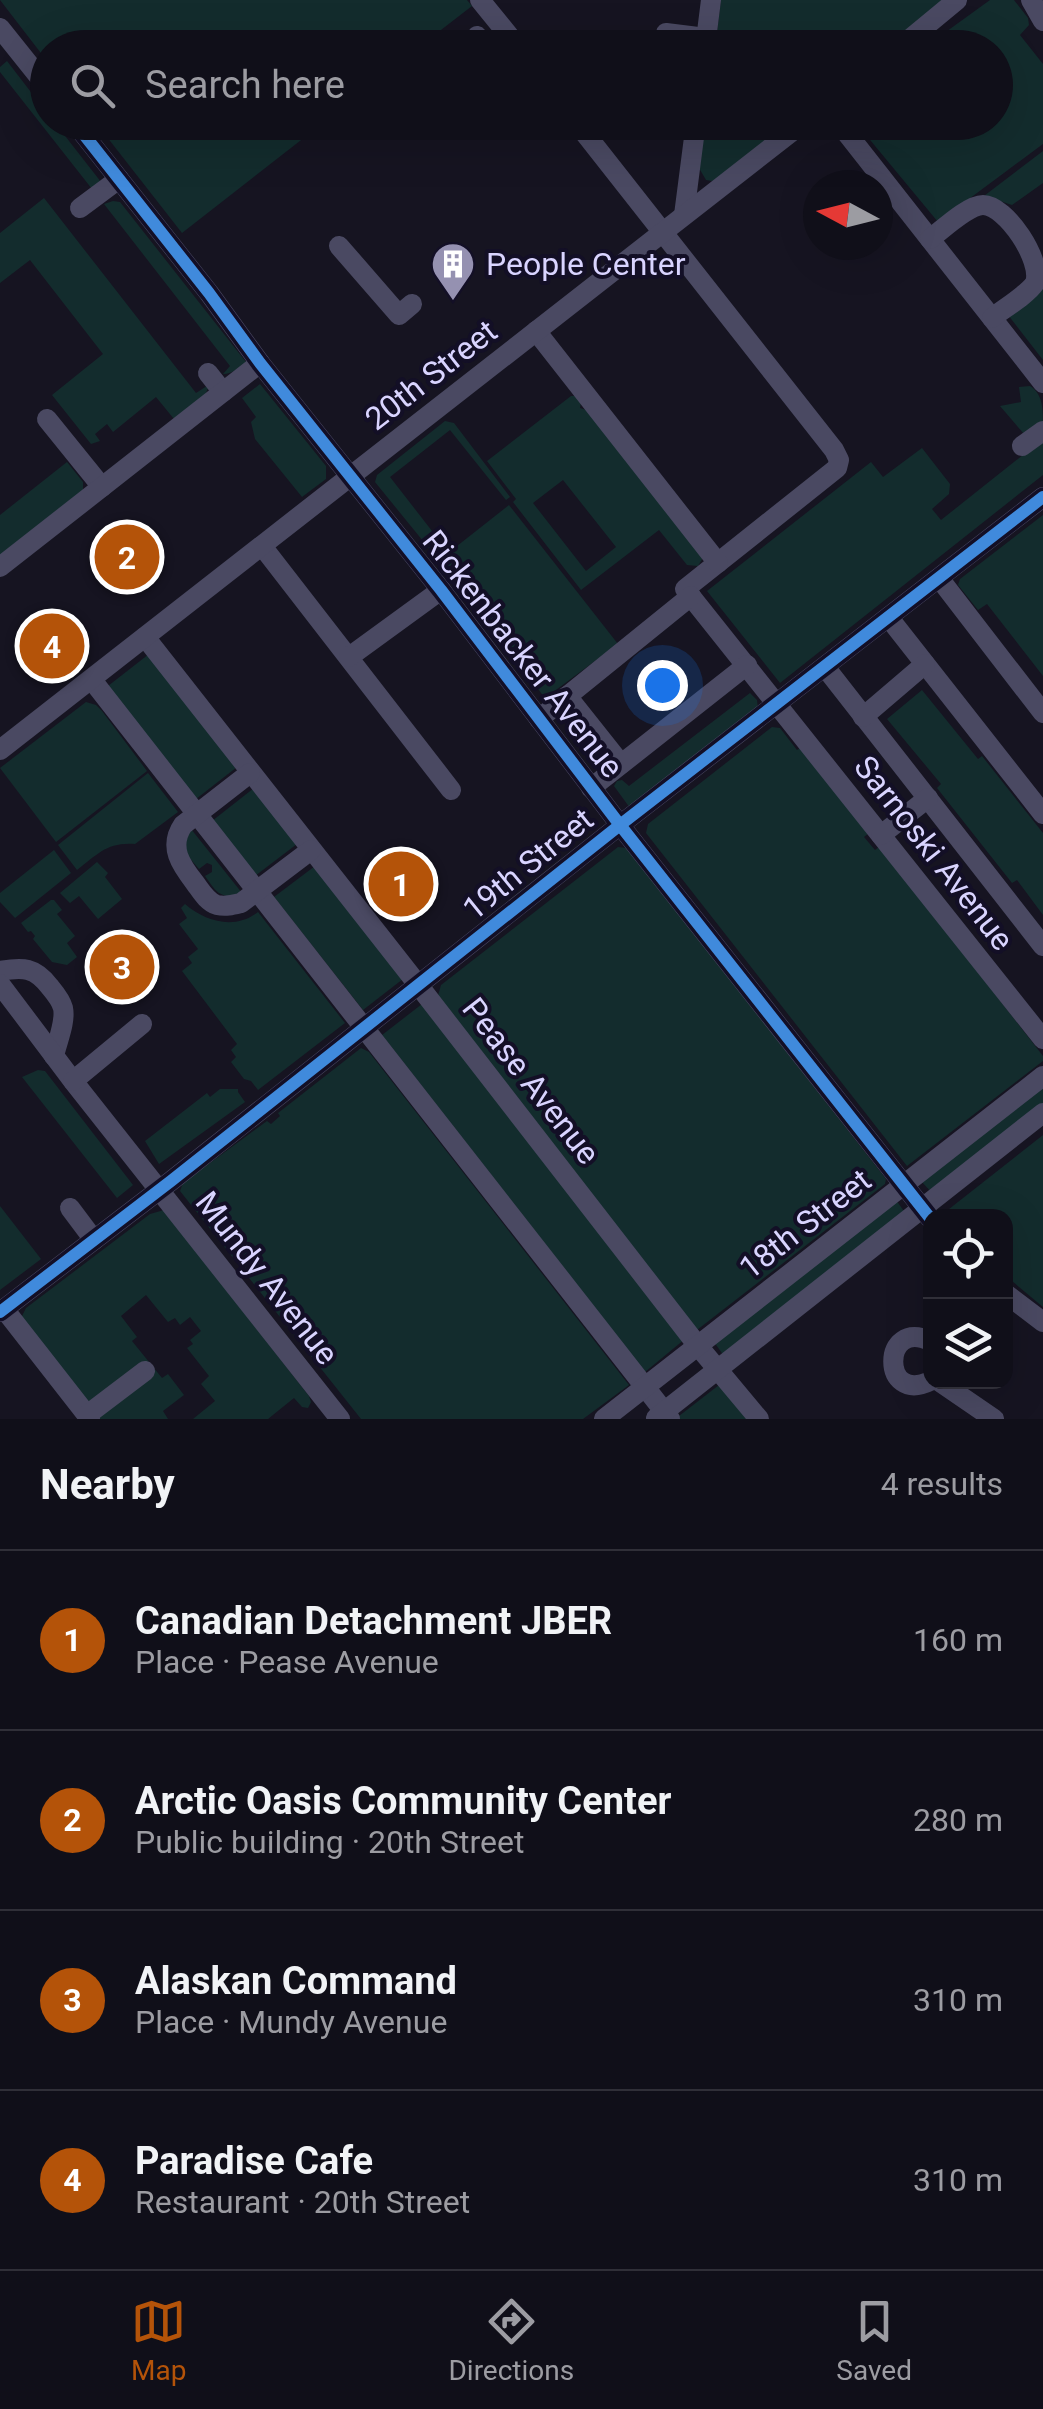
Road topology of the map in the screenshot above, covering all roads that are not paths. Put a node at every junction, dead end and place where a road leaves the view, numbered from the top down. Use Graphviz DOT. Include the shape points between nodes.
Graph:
graph roads {
  1 [pos="480,0"];
  2 [pos="711,0"];
  3 [pos="957,0"];
  4 [pos="1031,0"];
  5 [pos="1043,21"];
  6 [pos="504,30"];
  7 [pos="708,30"];
  8 [pos="921,30"];
  9 [pos="4,42"];
  10 [pos="30,69"];
  11 [pos="88,140"];
  12 [pos="590,140"];
  13 [pos="694,140"];
  14 [pos="781,140"];
  15 [pos="852,140"];
  16 [pos="119,180"];
  17 [pos="80,208"];
  18 [pos="684,215"];
  19 [pos="662,233"];
  20 [pos="930,239"];
  21 [pos="339,246"];
  22 [pos="412,304"];
  23 [pos="992,318"];
  24 [pos="536,332"];
  25 [pos="260,363"];
  26 [pos="208,373"];
  27 [pos="1043,383"];
  28 [pos="223,392"];
  29 [pos="47,419"];
  30 [pos="1043,431"];
  31 [pos="1022,446"];
  32 [pos="349,476"];
  33 [pos="102,487"];
  34 [pos="1043,497"];
  35 [pos="262,546"];
  36 [pos="718,563"];
  37 [pos="0,567"];
  38 [pos="939,578"];
  39 [pos="681,588"];
  40 [pos="441,590"];
  41 [pos="888,618"];
  42 [pos="145,636"];
  43 [pos="349,657"];
  44 [pos="925,664"];
  45 [pos="747,666"];
  46 [pos="825,667"];
  47 [pos="92,680"];
  48 [pos="568,696"];
  49 [pos="778,704"];
  50 [pos="1043,713"];
  51 [pos="863,716"];
  52 [pos="539,719"];
  53 [pos="0,750"];
  54 [pos="621,764"];
  55 [pos="250,773"];
  56 [pos="592,788"];
  57 [pos="451,790"];
  58 [pos="928,798"];
  59 [pos="198,814"];
  60 [pos="1043,814"];
  61 [pos="620,825"];
  62 [pos="881,835"];
  63 [pos="311,850"];
  64 [pos="258,891"];
  65 [pos="1043,946"];
  66 [pos="0,970"];
  67 [pos="0,984"];
  68 [pos="420,986"];
  69 [pos="142,1024"];
  70 [pos="364,1027"];
  71 [pos="1043,1040"];
  72 [pos="54,1056"];
  73 [pos="1043,1076"];
  74 [pos="73,1081"];
  75 [pos="1043,1114"];
  76 [pos="904,1185"];
  77 [pos="159,1190"];
  78 [pos="70,1208"];
  79 [pos="923,1209"];
  80 [pos="931,1209"];
  81 [pos="923,1215"];
  82 [pos="94,1240"];
  83 [pos="1013,1299"];
  84 [pos="2,1310"];
  85 [pos="1043,1322"];
  86 [pos="923,1338"];
  87 [pos="698,1346"];
  88 [pos="718,1368"];
  89 [pos="145,1371"];
  90 [pos="923,1384"];
  91 [pos="645,1387"];
  92 [pos="950,1389"];
  93 [pos="663,1416"];
  94 [pos="88,1417"];
  95 [pos="340,1419"];
  96 [pos="604,1419"];
  97 [pos="759,1419"];
  98 [pos="994,1419"];
  1 -- 6 [label="street"];
  2 -- 7 [label="street"];
  3 -- 8 [label="street"];
  4 -- 5 [label="street"];
  9 -- 10 [label="street"];
  11 -- 16 [label="street, Rickenbacker Avenue"];
  12 -- 19 [label="street"];
  13 -- 18 [label="street"];
  14 -- 18 [label="street, 20th Street"];
  15 -- 20 [label="street"];
  16 -- 17 [label="street"];
  16 -- 25 [label="street, Rickenbacker Avenue"];
  18 -- 19 [label="street, 20th Street"];
  19 -- 24 [label="street, 20th Street"];
  19 -- 36 [label="street" via="838,460 837,468"];
  20 -- 23 [label="street"];
  20 -- 23 [label="street" via="983,205 1014,226 1036,256 1038,277"];
  21 -- 22 [label="street" via="399,316"];
  23 -- 27 [label="street"];
  24 -- 32 [label="street, 20th Street"];
  24 -- 36 [label="street"];
  25 -- 28 [label="street"];
  25 -- 32 [label="street, Rickenbacker Avenue"];
  26 -- 28 [label="street"];
  28 -- 33 [label="street"];
  29 -- 33 [label="street"];
  30 -- 31 [label="street"];
  32 -- 35 [label="street, 20th Street"];
  32 -- 40 [label="street, Rickenbacker Avenue"];
  33 -- 37 [label="street"];
  34 -- 38 [label="street, 19th Street"];
  35 -- 42 [label="street, 20th Street"];
  35 -- 43 [label="street"];
  36 -- 39 [label="street"];
  38 -- 41 [label="street, 19th Street"];
  38 -- 50 [label="street"];
  39 -- 45 [label="street, Sarnoski Avenue"];
  39 -- 48 [label="street"];
  40 -- 43 [label="street"];
  40 -- 52 [label="street, Rickenbacker Avenue"];
  41 -- 44 [label="street"];
  41 -- 46 [label="street, 19th Street"];
  42 -- 47 [label="street, 20th Street"];
  42 -- 55 [label="street, Pease Avenue"];
  43 -- 57 [label="street"];
  44 -- 51 [label="street"];
  44 -- 60 [label="street"];
  45 -- 49 [label="street, Sarnoski Avenue"];
  45 -- 54 [label="street"];
  46 -- 49 [label="street, 19th Street"];
  46 -- 51 [label="street"];
  47 -- 53 [label="street, 20th Street"];
  47 -- 59 [label="street"];
  48 -- 52 [label="street"];
  48 -- 54 [label="street"];
  49 -- 61 [label="street, 19th Street"];
  49 -- 62 [label="street, Sarnoski Avenue"];
  51 -- 58 [label="street"];
  52 -- 56 [label="street, Rickenbacker Avenue"];
  54 -- 56 [label="street"];
  55 -- 59 [label="street"];
  55 -- 63 [label="street, Pease Avenue"];
  56 -- 61 [label="street, Rickenbacker Avenue"];
  58 -- 62 [label="street"];
  58 -- 65 [label="street"];
  59 -- 64 [label="street"];
  59 -- 64 [label="street" via="183,825 176,846 198,888 228,906"];
  61 -- 68 [label="street, 19th Street"];
  61 -- 76 [label="street, Rickenbacker Avenue"];
  62 -- 71 [label="street, Sarnoski Avenue"];
  63 -- 64 [label="street"];
  63 -- 68 [label="street, Pease Avenue"];
  64 -- 70 [label="street"];
  66 -- 72 [label="street" via="41,975 56,995 63,1007"];
  67 -- 72 [label="street, Mundy Avenue"];
  68 -- 70 [label="street, 19th Street"];
  68 -- 87 [label="street, Pease Avenue"];
  69 -- 74 [label="street"];
  70 -- 77 [label="street, 19th Street"];
  70 -- 91 [label="street"];
  72 -- 74 [label="street, Mundy Avenue"];
  73 -- 76 [label="street, 18th Street"];
  74 -- 77 [label="street, Mundy Avenue"];
  75 -- 80 [label="street, 18th Street"];
  76 -- 79 [label="street, Rickenbacker Avenue"];
  76 -- 87 [label="street, 18th Street"];
  77 -- 82 [label="street, 19th Street"];
  77 -- 95 [label="street, Mundy Avenue"];
  78 -- 82 [label="street"];
  81 -- 88 [label="street, 18th Street"];
  82 -- 84 [label="street, 19th Street"];
  83 -- 85 [label="street"];
  84 -- 94 [label="street"];
  86 -- 90 [label="street" via="905,1340 892,1360 904,1382"];
  87 -- 88 [label="street, Pease Avenue"];
  87 -- 91 [label="street, 18th Street"];
  88 -- 93 [label="street, 18th Street"];
  88 -- 97 [label="street, Pease Avenue"];
  89 -- 94 [label="street"];
  91 -- 93 [label="street"];
  91 -- 96 [label="street, 18th Street"];
  92 -- 98 [label="street"];
}
